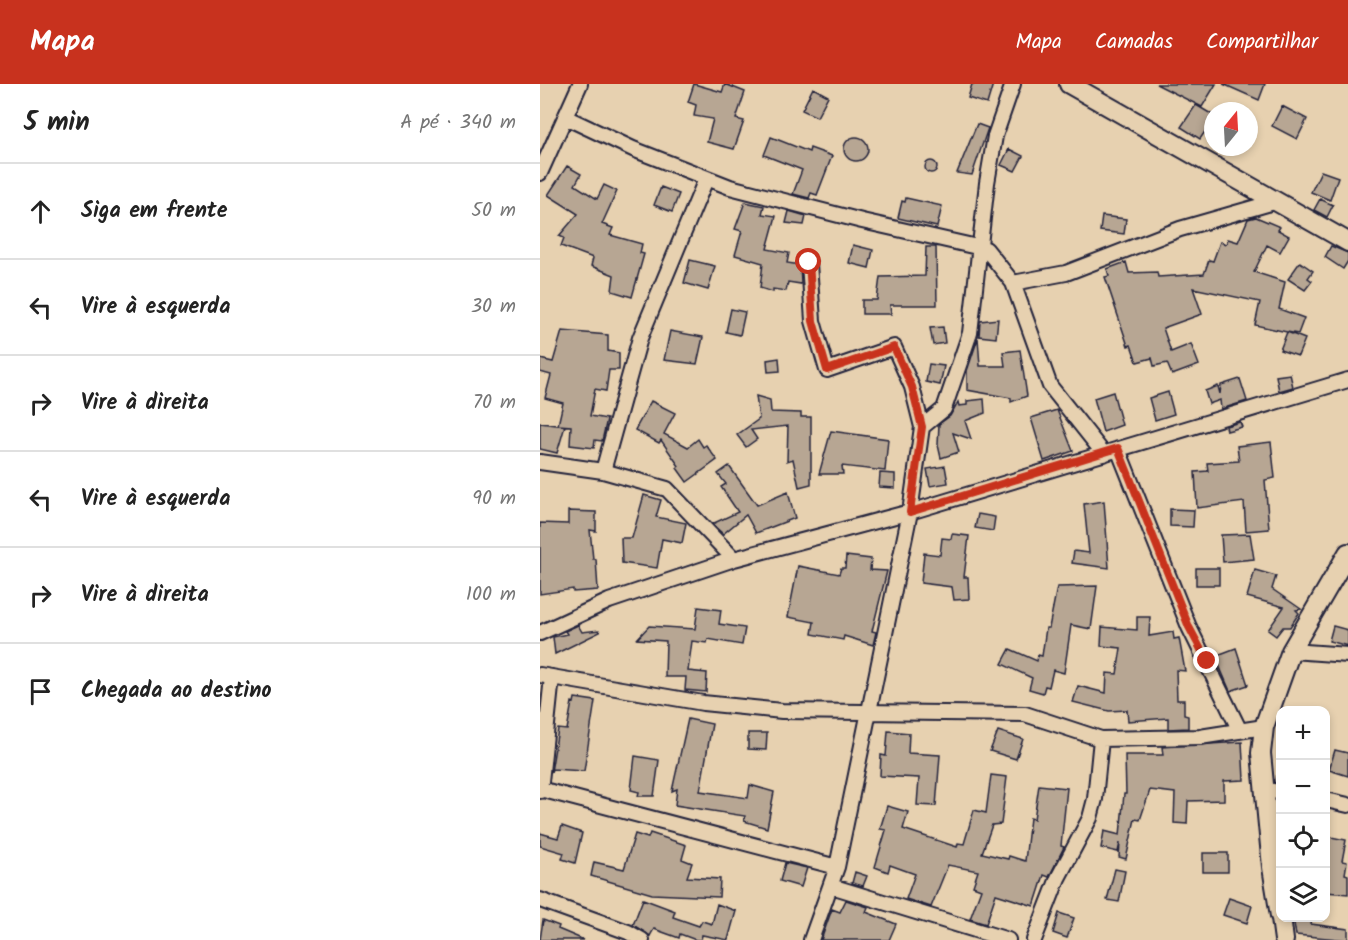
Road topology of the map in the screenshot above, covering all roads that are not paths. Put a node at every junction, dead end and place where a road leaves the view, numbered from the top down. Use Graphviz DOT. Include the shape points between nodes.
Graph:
graph roads {
  1 [pos="580,84"];
  2 [pos="1013,84"];
  3 [pos="1069,84"];
  4 [pos="565,117"];
  5 [pos="540,173"];
  6 [pos="706,179"];
  7 [pos="1274,202"];
  8 [pos="1348,242"];
  9 [pos="978,245"];
  10 [pos="809,262"];
  11 [pos="1012,283"];
  12 [pos="1348,380"];
  13 [pos="922,427"];
  14 [pos="1118,448"];
  15 [pos="1104,454"];
  16 [pos="540,462"];
  17 [pos="603,471"];
  18 [pos="910,512"];
  19 [pos="1348,553"];
  20 [pos="734,559"];
  21 [pos="540,633"];
  22 [pos="1291,651"];
  23 [pos="1348,655"];
  24 [pos="546,676"];
  25 [pos="870,711"];
  26 [pos="1264,727"];
  27 [pos="1240,731"];
  28 [pos="1101,739"];
  29 [pos="540,789"];
  30 [pos="1274,791"];
  31 [pos="1330,801"];
  32 [pos="1348,805"];
  33 [pos="837,867"];
  34 [pos="831,886"];
  35 [pos="1276,889"];
  36 [pos="540,900"];
  37 [pos="1282,922"];
  38 [pos="642,940"];
  39 [pos="811,940"];
  40 [pos="1008,940"];
  41 [pos="1034,940"];
  42 [pos="1284,940"];
  1 -- 4 [label="street"];
  2 -- 9 [label="street" via="995,136"];
  3 -- 7 [label="street"];
  4 -- 5 [label="street"];
  4 -- 6 [label="street"];
  6 -- 9 [label="street" via="862,221"];
  6 -- 17 [label="street" via="640,338"];
  7 -- 8 [label="street"];
  7 -- 11 [label="street" via="1180,229 1066,273"];
  9 -- 11 [label="street" via="986,249"];
  9 -- 13 [label="street" via="970,333 944,409"];
  10 -- 13 [label="street" via="813,321 827,370 894,347 912,387"];
  11 -- 15 [label="street" via="1050,386"];
  12 -- 14 [label="street"];
  13 -- 18 [label="street"];
  14 -- 15 [label="street"];
  14 -- 27 [label="street" via="1189,627"];
  15 -- 18 [label="street"];
  16 -- 17 [label="street"];
  17 -- 20 [label="street" via="667,489"];
  18 -- 20 [label="street"];
  18 -- 25 [label="street"];
  19 -- 22 [label="street"];
  20 -- 21 [label="street" via="609,601"];
  22 -- 23 [label="street"];
  22 -- 26 [label="street"];
  24 -- 25 [label="street" via="725,705 782,711"];
  24 -- 29 [label="street"];
  25 -- 28 [label="street" via="1025,714"];
  25 -- 33 [label="street"];
  26 -- 27 [label="street"];
  26 -- 30 [label="street" via="1261,753"];
  27 -- 28 [label="street" via="1200,737"];
  28 -- 41 [label="street" via="1095,799 1089,818 1058,878"];
  29 -- 33 [label="street"];
  30 -- 35 [label="street" via="1272,867"];
  31 -- 32 [label="street"];
  33 -- 34 [label="street"];
  34 -- 39 [label="street"];
  34 -- 40 [label="street"];
  36 -- 38 [label="street"];
  37 -- 42 [label="street"];
}
